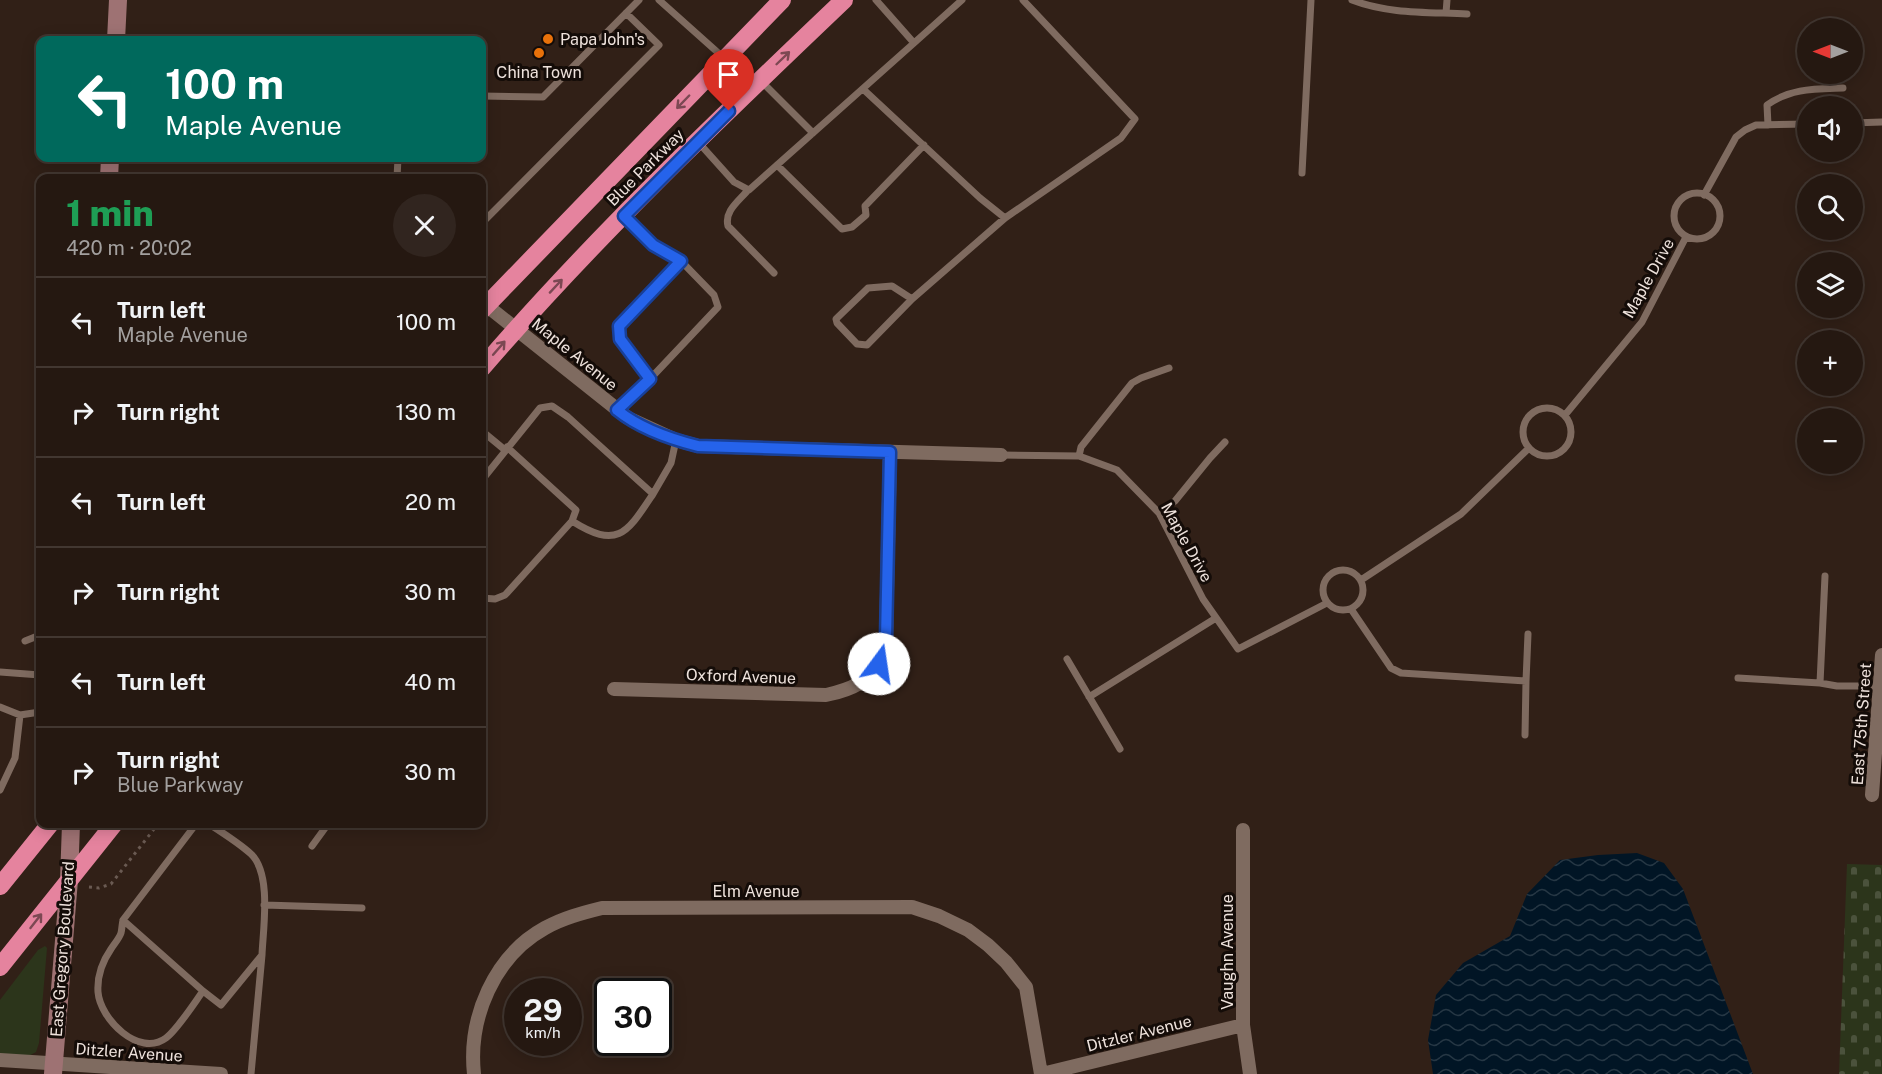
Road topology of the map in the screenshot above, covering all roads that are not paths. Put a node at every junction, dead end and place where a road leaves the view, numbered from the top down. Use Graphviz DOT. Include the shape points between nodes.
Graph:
graph roads {
  1 [pos="118,0"];
  2 [pos="639,0"];
  3 [pos="659,0"];
  4 [pos="782,0"];
  5 [pos="844,0"];
  6 [pos="876,0"];
  7 [pos="962,0"];
  8 [pos="1023,0"];
  9 [pos="1311,0"];
  10 [pos="1352,0"];
  11 [pos="1447,0"];
  12 [pos="1366,3"];
  13 [pos="626,13"];
  14 [pos="1446,13"];
  15 [pos="1467,14"];
  16 [pos="116,36"];
  17 [pos="914,43"];
  18 [pos="725,59"];
  19 [pos="760,80"];
  20 [pos="863,88"];
  21 [pos="1843,88"];
  22 [pos="486,96"];
  23 [pos="1882,122"];
  24 [pos="1863,123"];
  25 [pos="1797,124"];
  26 [pos="1768,125"];
  27 [pos="813,133"];
  28 [pos="698,141"];
  29 [pos="924,146"];
  30 [pos="777,165"];
  31 [pos="1302,173"];
  32 [pos="748,190"];
  33 [pos="1704,195"];
  34 [pos="624,216"];
  35 [pos="1005,218"];
  36 [pos="486,219"];
  37 [pos="1686,237"];
  38 [pos="681,261"];
  39 [pos="774,273"];
  40 [pos="912,299"];
  41 [pos="486,302"];
  42 [pos="486,307"];
  43 [pos="516,328"];
  44 [pos="486,363"];
  45 [pos="1170,368"];
  46 [pos="650,379"];
  47 [pos="617,410"];
  48 [pos="1565,415"];
  49 [pos="486,434"];
  50 [pos="676,440"];
  51 [pos="1225,442"];
  52 [pos="506,448"];
  53 [pos="1529,448"];
  54 [pos="890,452"];
  55 [pos="1001,454"];
  56 [pos="1079,456"];
  57 [pos="486,475"];
  58 [pos="653,494"];
  59 [pos="1159,513"];
  60 [pos="572,521"];
  61 [pos="1825,576"];
  62 [pos="1361,580"];
  63 [pos="486,598"];
  64 [pos="1327,603"];
  65 [pos="1351,609"];
  66 [pos="1216,618"];
  67 [pos="1528,634"];
  68 [pos="36,637"];
  69 [pos="25,641"];
  70 [pos="1882,655"];
  71 [pos="1067,659"];
  72 [pos="0,672"];
  73 [pos="36,675"];
  74 [pos="1738,678"];
  75 [pos="1526,681"];
  76 [pos="1820,683"];
  77 [pos="1881,686"];
  78 [pos="614,689"];
  79 [pos="1089,697"];
  80 [pos="0,707"];
  81 [pos="36,713"];
  82 [pos="20,715"];
  83 [pos="1525,735"];
  84 [pos="1120,749"];
  85 [pos="0,790"];
  86 [pos="1872,795"];
  87 [pos="47,828"];
  88 [pos="71,828"];
  89 [pos="111,828"];
  90 [pos="193,828"];
  91 [pos="215,828"];
  92 [pos="325,828"];
  93 [pos="1243,830"];
  94 [pos="312,846"];
  95 [pos="69,880"];
  96 [pos="0,886"];
  97 [pos="264,905"];
  98 [pos="362,908"];
  99 [pos="123,920"];
  100 [pos="262,956"];
  101 [pos="0,967"];
  102 [pos="203,991"];
  103 [pos="1243,1024"];
  104 [pos="0,1060"];
  105 [pos="53,1069"];
  106 [pos="107,1070"];
  107 [pos="220,1074"];
  108 [pos="251,1074"];
  109 [pos="474,1074"];
  110 [pos="1042,1074"];
  111 [pos="1250,1074"];
  1 -- 16 [label="main road"];
  2 -- 13 [label="lane"];
  3 -- 18 [label="lane"];
  4 -- 18 [label="highway, Blue Parkway"];
  19 -- 5 [label="highway, Blue Parkway, one-way"];
  6 -- 17 [label="lane"];
  7 -- 17 [label="lane"];
  8 -- 35 [label="lane" via="1135,119 1121,138"];
  9 -- 31 [label="lane"];
  10 -- 12 [label="lane"];
  11 -- 14 [label="lane"];
  12 -- 14 [label="lane" via="1389,10"];
  13 -- 22 [label="lane" via="543,97"];
  13 -- 36 [label="lane" via="659,45"];
  14 -- 15 [label="lane"];
  17 -- 20 [label="lane"];
  18 -- 41 [label="highway, Blue Parkway, one-way"];
  19 -- 27 [label="lane"];
  19 -- 28 [label="highway, Blue Parkway"];
  20 -- 27 [label="lane"];
  20 -- 29 [label="lane"];
  21 -- 26 [label="lane" via="1805,89 1777,98 1767,105"];
  23 -- 24 [label="lane"];
  25 -- 26 [label="lane"];
  26 -- 33 [label="lane" via="1756,125 1736,137"];
  27 -- 30 [label="lane"];
  28 -- 32 [label="lane" via="734,182"];
  28 -- 34 [label="highway, Blue Parkway"];
  29 -- 30 [label="lane" via="866,206 866,215 852,227 842,229"];
  29 -- 35 [label="lane"];
  30 -- 32 [label="lane"];
  32 -- 39 [label="lane" via="726,220"];
  33 -- 37 [label="lane, Maple Drive" via="1689,195 1678,204 1676,226"];
  33 -- 37 [label="lane, Maple Drive" via="1718,210 1718,225 1701,239"];
  34 -- 38 [label="lane" via="653,245"];
  43 -- 34 [label="highway, Blue Parkway, one-way"];
  35 -- 40 [label="lane"];
  37 -- 48 [label="lane, Maple Drive" via="1642,322"];
  38 -- 46 [label="lane" via="619,326 620,339"];
  38 -- 46 [label="lane" via="714,295 718,307"];
  40 -- 40 [label="lane" via="892,286 868,288 836,319 837,323 857,345 867,345"];
  42 -- 43 [label="street, Maple Avenue"];
  44 -- 43 [label="highway, Blue Parkway, one-way"];
  43 -- 47 [label="street, Maple Avenue"];
  45 -- 56 [label="lane" via="1132,383 1081,447"];
  46 -- 47 [label="lane"];
  47 -- 50 [label="street, Maple Avenue"];
  48 -- 53 [label="lane" via="1571,430 1563,450 1549,456"];
  48 -- 53 [label="lane" via="1550,407 1534,411 1524,424 1524,440"];
  49 -- 52 [label="lane"];
  50 -- 54 [label="street, Maple Avenue" via="698,446"];
  50 -- 58 [label="lane" via="671,463"];
  51 -- 59 [label="lane" via="1175,501"];
  52 -- 57 [label="lane"];
  52 -- 58 [label="lane" via="540,408 552,406"];
  52 -- 60 [label="lane" via="576,510"];
  53 -- 62 [label="lane" via="1461,514"];
  54 -- 55 [label="street, Maple Avenue"];
  54 -- 78 [label="street, Oxford Avenue" via="886,639 879,664 864,680 845,692 826,695"];
  55 -- 56 [label="lane, Maple Drive"];
  56 -- 59 [label="lane, Maple Drive" via="1117,470"];
  58 -- 60 [label="lane" via="632,525 619,534 598,535"];
  59 -- 66 [label="lane, Maple Drive"];
  60 -- 63 [label="lane" via="505,595"];
  61 -- 76 [label="lane"];
  62 -- 64 [label="lane" via="1351,571 1331,573 1322,590"];
  62 -- 65 [label="lane" via="1363,594"];
  64 -- 65 [label="lane" via="1338,610"];
  64 -- 66 [label="lane, Maple Drive" via="1238,649"];
  65 -- 75 [label="lane" via="1391,668 1401,673"];
  66 -- 79 [label="lane"];
  67 -- 75 [label="lane"];
  68 -- 69 [label="lane"];
  70 -- 77 [label="street, East 75th Street"];
  71 -- 79 [label="lane"];
  72 -- 73 [label="lane"];
  74 -- 76 [label="lane"];
  75 -- 83 [label="lane"];
  76 -- 77 [label="lane"];
  77 -- 86 [label="street, East 75th Street"];
  79 -- 84 [label="lane"];
  80 -- 82 [label="lane"];
  81 -- 82 [label="lane"];
  82 -- 85 [label="lane" via="15,758"];
  87 -- 96 [label="highway"];
  88 -- 95 [label="main road, East Gregory Boulevard"];
  89 -- 95 [label="highway"];
  90 -- 99 [label="lane"];
  91 -- 97 [label="lane" via="253,855 261,872"];
  92 -- 94 [label="lane"];
  93 -- 103 [label="street, Vaughn Avenue"];
  101 -- 95 [label="highway, one-way"];
  95 -- 105 [label="main road, East Gregory Boulevard"];
  97 -- 98 [label="lane"];
  97 -- 100 [label="lane"];
  99 -- 102 [label="lane"];
  99 -- 102 [label="lane" via="120,935 99,972 100,1006 117,1029 134,1040 158,1043 168,1037"];
  100 -- 102 [label="lane" via="221,1005"];
  100 -- 108 [label="lane"];
  103 -- 110 [label="street, Ditzler Avenue"];
  103 -- 111 [label="street, Vaughn Avenue"];
  104 -- 105 [label="street, Ditzler Avenue"];
  105 -- 106 [label="street, Ditzler Avenue"];
  106 -- 107 [label="street, Ditzler Avenue"];
  109 -- 110 [label="street, Elm Avenue" via="475,1028 499,971 543,929 571,915 602,908 900,907 939,916 968,930 1006,962 1026,987"];
}
